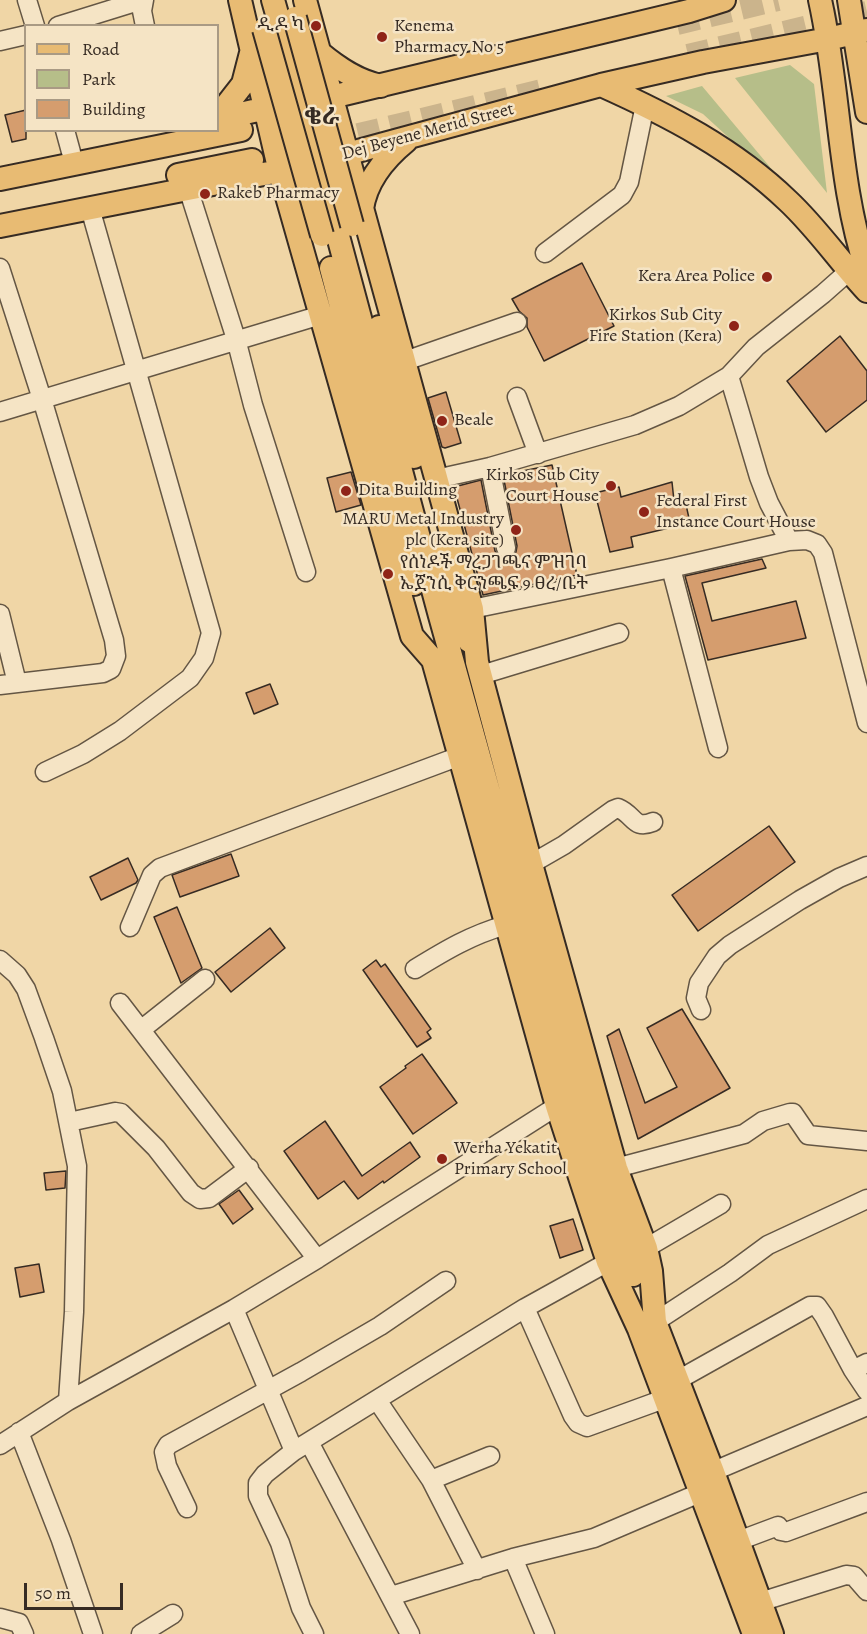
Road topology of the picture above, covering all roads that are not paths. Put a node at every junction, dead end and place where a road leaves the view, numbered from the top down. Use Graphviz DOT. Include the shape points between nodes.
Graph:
graph roads {
  1 [pos="27,0"];
  2 [pos="143,0"];
  3 [pos="240,0"];
  4 [pos="257,0"];
  5 [pos="273,0"];
  6 [pos="724,0"];
  7 [pos="820,0"];
  8 [pos="849,0"];
  9 [pos="296,6"];
  10 [pos="34,24"];
  11 [pos="65,24"];
  12 [pos="145,24"];
  13 [pos="860,32"];
  14 [pos="24,35"];
  15 [pos="258,37"];
  16 [pos="828,39"];
  17 [pos="0,41"];
  18 [pos="320,53"];
  19 [pos="601,85"];
  20 [pos="381,86"];
  21 [pos="332,98"];
  22 [pos="302,102"];
  23 [pos="645,105"];
  24 [pos="266,108"];
  25 [pos="867,112"];
  26 [pos="219,117"];
  27 [pos="219,118"];
  28 [pos="241,130"];
  29 [pos="151,132"];
  30 [pos="410,137"];
  31 [pos="68,141"];
  32 [pos="346,155"];
  33 [pos="318,162"];
  34 [pos="0,166"];
  35 [pos="247,170"];
  36 [pos="280,172"];
  37 [pos="0,179"];
  38 [pos="188,188"];
  39 [pos="90,208"];
  40 [pos="0,210"];
  41 [pos="357,218"];
  42 [pos="294,220"];
  43 [pos="0,226"];
  44 [pos="544,253"];
  45 [pos="862,267"];
  46 [pos="0,268"];
  47 [pos="867,291"];
  48 [pos="321,315"];
  49 [pos="517,322"];
  50 [pos="236,339"];
  51 [pos="405,361"];
  52 [pos="136,370"];
  53 [pos="729,376"];
  54 [pos="517,397"];
  55 [pos="42,399"];
  56 [pos="0,412"];
  57 [pos="538,454"];
  58 [pos="490,467"];
  59 [pos="436,478"];
  60 [pos="789,541"];
  61 [pos="506,548"];
  62 [pos="671,568"];
  63 [pos="306,572"];
  64 [pos="472,609"];
  65 [pos="0,614"];
  66 [pos="619,633"];
  67 [pos="433,660"];
  68 [pos="479,668"];
  69 [pos="9,684"];
  70 [pos="867,723"];
  71 [pos="718,748"];
  72 [pos="460,756"];
  73 [pos="45,772"];
  74 [pos="653,822"];
  75 [pos="531,864"];
  76 [pos="867,866"];
  77 [pos="506,925"];
  78 [pos="130,927"];
  79 [pos="0,960"];
  80 [pos="415,969"];
  81 [pos="205,979"];
  82 [pos="120,1003"];
  83 [pos="701,1010"];
  84 [pos="142,1029"];
  85 [pos="556,1106"];
  86 [pos="69,1122"];
  87 [pos="867,1141"];
  88 [pos="249,1168"];
  89 [pos="616,1168"];
  90 [pos="867,1199"];
  91 [pos="721,1204"];
  92 [pos="646,1248"];
  93 [pos="317,1258"];
  94 [pos="608,1262"];
  95 [pos="446,1281"];
  96 [pos="525,1308"];
  97 [pos="234,1309"];
  98 [pos="647,1325"];
  99 [pos="860,1366"];
  100 [pos="678,1380"];
  101 [pos="268,1390"];
  102 [pos="867,1391"];
  103 [pos="664,1399"];
  104 [pos="377,1400"];
  105 [pos="68,1401"];
  106 [pos="867,1406"];
  107 [pos="19,1432"];
  108 [pos="0,1445"];
  109 [pos="301,1447"];
  110 [pos="490,1456"];
  111 [pos="431,1480"];
  112 [pos="704,1481"];
  113 [pos="867,1502"];
  114 [pos="187,1508"];
  115 [pos="738,1541"];
  116 [pos="513,1558"];
  117 [pos="477,1570"];
  118 [pos="867,1591"];
  119 [pos="391,1596"];
  120 [pos="760,1602"];
  121 [pos="173,1614"];
  122 [pos="0,1618"];
  123 [pos="24,1634"];
  124 [pos="93,1634"];
  125 [pos="141,1634"];
  126 [pos="314,1634"];
  127 [pos="410,1634"];
  128 [pos="545,1634"];
  129 [pos="754,1634"];
  130 [pos="772,1634"];
  1 -- 10 [label="street"];
  2 -- 11 [label="street"];
  2 -- 12 [label="street"];
  3 -- 15 [label="main road"];
  4 -- 15 [label="main road"];
  5 -- 22 [label="main road"];
  6 -- 20 [label="main road"];
  7 -- 16 [label="main road"];
  8 -- 13 [label="main road"];
  9 -- 18 [label="main road"];
  9 -- 41 [label="main road, bridge"];
  13 -- 16 [label="main road, Dej Beyene Merid Street"];
  13 -- 25 [label="main road"];
  14 -- 17 [label="street"];
  15 -- 24 [label="main road"];
  15 -- 26 [label="main road" via="243,84"];
  15 -- 67 [label="main road, bridge" via="322,235"];
  16 -- 19 [label="main road, Dej Beyene Merid Street"];
  16 -- 45 [label="main road" via="847,189"];
  18 -- 20 [label="main road" via="357,78"];
  18 -- 21 [label="main road"];
  19 -- 23 [label="main road"];
  19 -- 30 [label="main road, Dej Beyene Merid Street"];
  20 -- 21 [label="main road"];
  21 -- 22 [label="main road"];
  21 -- 32 [label="main road"];
  22 -- 24 [label="main road"];
  22 -- 33 [label="main road"];
  23 -- 44 [label="street" via="629,182 622,195"];
  23 -- 45 [label="main road" via="684,124 742,162"];
  24 -- 27 [label="main road"];
  24 -- 36 [label="main road"];
  28 -- 37 [label="main road"];
  29 -- 31 [label="main road"];
  30 -- 32 [label="main road, Dej Beyene Merid Street"];
  30 -- 41 [label="main road" via="371,180"];
  31 -- 34 [label="main road"];
  32 -- 33 [label="main road, Dej Beyene Merid Street"];
  32 -- 41 [label="main road"];
  33 -- 36 [label="main road, Dej Beyene Merid Street"];
  33 -- 98 [label="main road" via="587,1144"];
  35 -- 36 [label="main road, Dej Beyene Merid Street"];
  35 -- 38 [label="main road, Dej Beyene Merid Street"];
  35 -- 40 [label="main road"];
  35 -- 42 [label="main road" via="277,197"];
  36 -- 42 [label="main road"];
  38 -- 39 [label="main road, Dej Beyene Merid Street"];
  38 -- 50 [label="street"];
  39 -- 43 [label="main road, Dej Beyene Merid Street"];
  39 -- 52 [label="street"];
  41 -- 51 [label="main road"];
  41 -- 68 [label="main road" via="456,611"];
  42 -- 48 [label="main road"];
  45 -- 47 [label="main road"];
  45 -- 53 [label="street" via="756,347"];
  46 -- 55 [label="street"];
  48 -- 50 [label="street"];
  48 -- 67 [label="main road" via="412,636"];
  49 -- 51 [label="street"];
  50 -- 52 [label="street"];
  50 -- 63 [label="street"];
  51 -- 59 [label="main road"];
  52 -- 55 [label="street"];
  52 -- 73 [label="street" via="211,633 204,658 190,678 120,731"];
  53 -- 57 [label="street" via="679,406 635,425"];
  53 -- 60 [label="street" via="759,477"];
  54 -- 57 [label="street"];
  55 -- 56 [label="street"];
  55 -- 69 [label="street" via="116,656 111,669 103,673"];
  57 -- 58 [label="street"];
  58 -- 59 [label="street"];
  58 -- 61 [label="street"];
  59 -- 64 [label="main road"];
  60 -- 62 [label="street"];
  60 -- 70 [label="street" via="807,540 817,544 823,553"];
  62 -- 64 [label="street"];
  62 -- 71 [label="street"];
  64 -- 68 [label="main road"];
  65 -- 69 [label="street"];
  66 -- 68 [label="street"];
  67 -- 72 [label="main road"];
  68 -- 75 [label="main road"];
  72 -- 77 [label="main road"];
  72 -- 78 [label="street" via="160,868 152,875"];
  74 -- 75 [label="street" via="639,825 618,808"];
  75 -- 89 [label="main road"];
  76 -- 83 [label="street" via="800,900 717,956 699,983 696,998"];
  77 -- 80 [label="street" via="480,932"];
  77 -- 85 [label="main road"];
  79 -- 86 [label="street" via="26,989"];
  81 -- 84 [label="street"];
  82 -- 84 [label="street"];
  84 -- 88 [label="street"];
  85 -- 93 [label="street"];
  85 -- 94 [label="main road"];
  86 -- 88 [label="street" via="121,1113 200,1199 209,1198"];
  86 -- 105 [label="street" via="77,1166"];
  87 -- 89 [label="street" via="808,1135 790,1113 763,1122 744,1134"];
  88 -- 93 [label="street"];
  89 -- 92 [label="main road"];
  90 -- 98 [label="street" via="774,1242"];
  91 -- 92 [label="street"];
  92 -- 98 [label="main road" via="651,1271"];
  93 -- 97 [label="street"];
  94 -- 96 [label="street"];
  94 -- 98 [label="main road"];
  95 -- 101 [label="street" via="380,1326"];
  96 -- 103 [label="street" via="578,1423 587,1427"];
  96 -- 104 [label="street"];
  97 -- 101 [label="street"];
  97 -- 105 [label="street"];
  98 -- 100 [label="main road"];
  98 -- 103 [label="main road"];
  99 -- 100 [label="street" via="817,1306 810,1306"];
  99 -- 102 [label="street"];
  100 -- 112 [label="main road"];
  101 -- 109 [label="street"];
  101 -- 114 [label="street" via="168,1445 164,1452 167,1466"];
  103 -- 112 [label="main road"];
  104 -- 109 [label="street"];
  104 -- 111 [label="street"];
  105 -- 107 [label="street"];
  106 -- 112 [label="street"];
  107 -- 108 [label="street"];
  107 -- 124 [label="street"];
  109 -- 119 [label="street"];
  109 -- 126 [label="street" via="265,1474 258,1483 258,1496"];
  110 -- 111 [label="street"];
  111 -- 117 [label="street"];
  112 -- 115 [label="main road"];
  112 -- 116 [label="street" via="594,1538"];
  112 -- 129 [label="main road"];
  113 -- 115 [label="street" via="786,1532 778,1526"];
  115 -- 120 [label="main road"];
  116 -- 117 [label="street"];
  116 -- 128 [label="street"];
  117 -- 119 [label="street"];
  118 -- 120 [label="street" via="854,1576 846,1575"];
  119 -- 127 [label="street"];
  120 -- 130 [label="main road"];
  121 -- 125 [label="street"];
  122 -- 123 [label="street" via="19,1623"];
}
